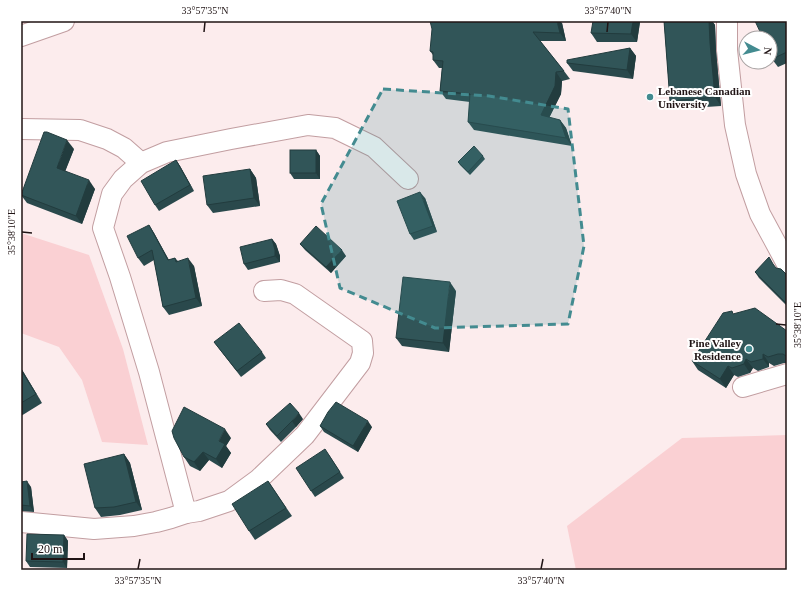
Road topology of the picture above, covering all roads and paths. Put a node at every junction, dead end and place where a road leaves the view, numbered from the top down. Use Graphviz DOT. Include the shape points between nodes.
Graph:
graph roads {
  1 [pos="64,21"];
  2 [pos="727,21"];
  3 [pos="21,36"];
  4 [pos="21,129"];
  5 [pos="141,163"];
  6 [pos="408,179"];
  7 [pos="787,264"];
  8 [pos="264,291"];
  9 [pos="787,374"];
  10 [pos="743,387"];
  11 [pos="186,513"];
  12 [pos="21,522"];
  1 -- 3 [label="street"];
  2 -- 7 [label="street" via="727,50 735,125 746,174 760,214"];
  4 -- 5 [label="street" via="80,130 124,148"];
  5 -- 6 [label="street" via="167,152 308,125 336,128 374,147"];
  5 -- 11 [label="street" via="123,178 112,194 103,228 149,372"];
  8 -- 11 [label="street" via="281,290 295,294 362,341 363,353 360,363 305,435 259,479 229,500"];
  9 -- 10 [label="street"];
  11 -- 12 [label="street" via="156,522 117,528 94,529"];
}
